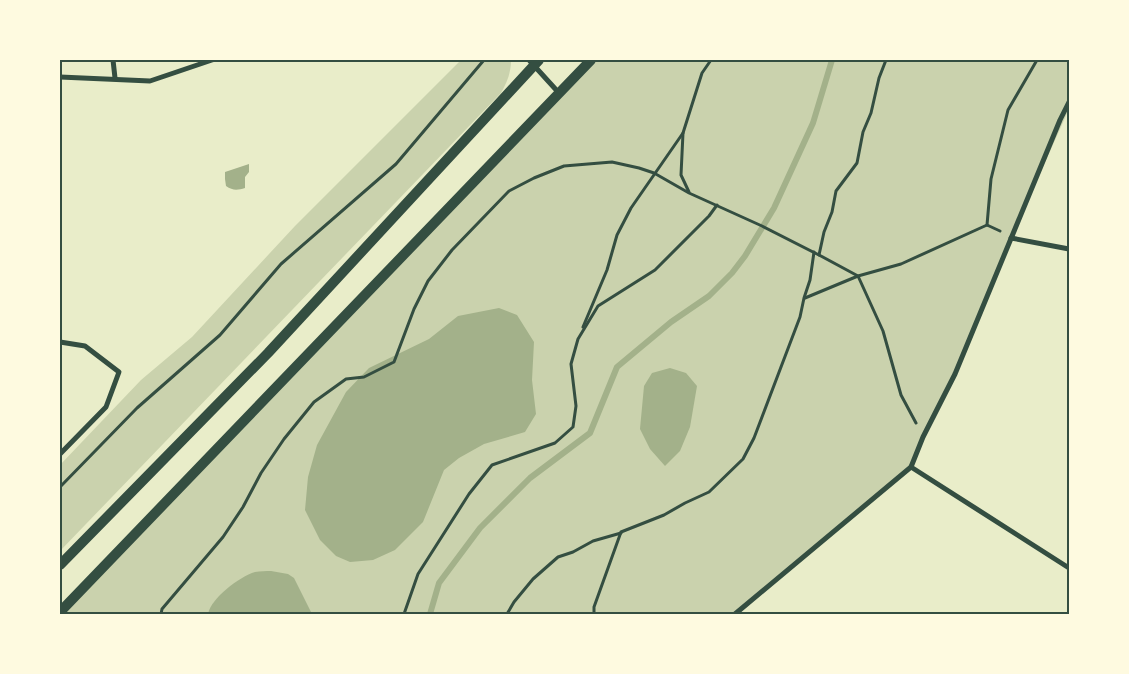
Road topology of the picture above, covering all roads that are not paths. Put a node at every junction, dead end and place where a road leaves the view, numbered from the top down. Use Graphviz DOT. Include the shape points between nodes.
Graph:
graph roads {
  1 [pos="114,60"];
  2 [pos="212,60"];
  3 [pos="591,60"];
  4 [pos="534,62"];
  5 [pos="60,76"];
  6 [pos="115,78"];
  7 [pos="560,93"];
  8 [pos="1069,102"];
  9 [pos="1011,238"];
  10 [pos="1069,249"];
  11 [pos="60,342"];
  12 [pos="60,454"];
  13 [pos="911,467"];
  14 [pos="60,566"];
  15 [pos="1069,568"];
  16 [pos="60,612"];
  17 [pos="735,614"];
  1 -- 6 [label="street"];
  2 -- 6 [label="street" via="150,81"];
  3 -- 7 [label="main road"];
  4 -- 7 [label="street"];
  4 -- 14 [label="main road" via="268,353"];
  5 -- 6 [label="street"];
  7 -- 16 [label="main road"];
  8 -- 9 [label="street"];
  9 -- 10 [label="street"];
  9 -- 13 [label="street" via="955,374"];
  11 -- 12 [label="street" via="85,346 119,372 106,407"];
  13 -- 15 [label="street"];
  13 -- 17 [label="street"];
}
